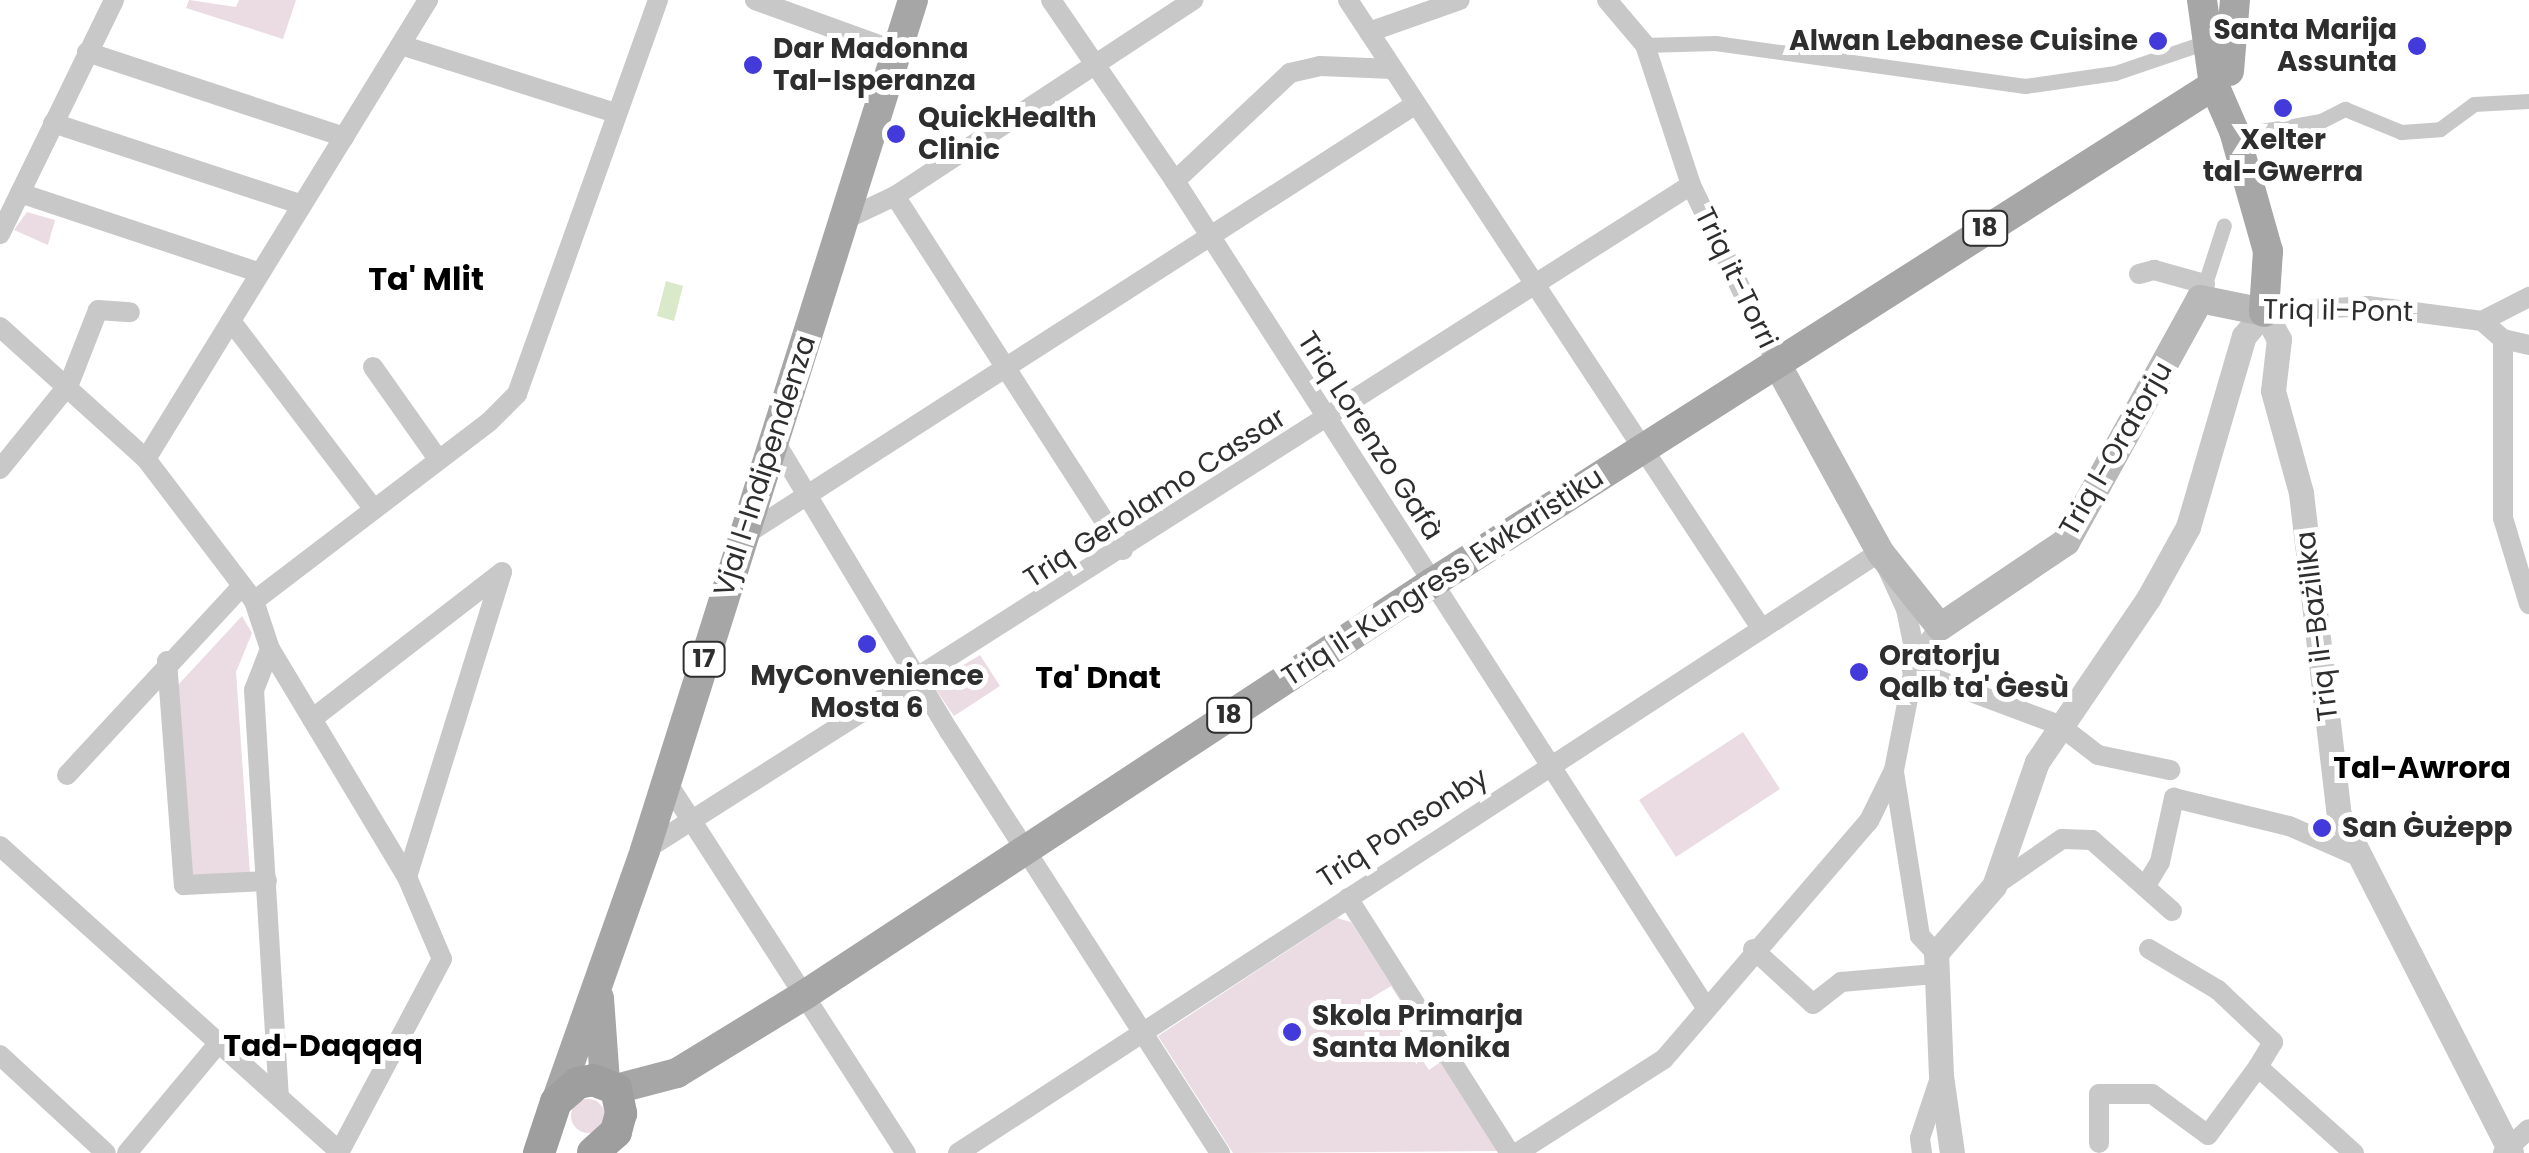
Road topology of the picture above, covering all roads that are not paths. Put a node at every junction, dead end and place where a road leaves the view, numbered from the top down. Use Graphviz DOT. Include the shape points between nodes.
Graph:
graph roads {
  1 [pos="114,0"];
  2 [pos="428,0"];
  3 [pos="658,0"];
  4 [pos="755,0"];
  5 [pos="913,0"];
  6 [pos="1051,0"];
  7 [pos="1192,0"];
  8 [pos="1348,0"];
  9 [pos="1460,0"];
  10 [pos="1607,0"];
  11 [pos="2202,0"];
  12 [pos="2235,0"];
  13 [pos="1369,32"];
  14 [pos="2218,39"];
  15 [pos="400,45"];
  16 [pos="1645,45"];
  17 [pos="896,51"];
  18 [pos="87,52"];
  19 [pos="1093,66"];
  20 [pos="1394,69"];
  21 [pos="2214,85"];
  22 [pos="2529,101"];
  23 [pos="1416,104"];
  24 [pos="616,113"];
  25 [pos="53,123"];
  26 [pos="2242,132"];
  27 [pos="344,137"];
  28 [pos="1175,180"];
  29 [pos="1691,185"];
  30 [pos="20,193"];
  31 [pos="895,196"];
  32 [pos="302,205"];
  33 [pos="842,221"];
  34 [pos="2224,225"];
  35 [pos="0,234"];
  36 [pos="1207,235"];
  37 [pos="260,273"];
  38 [pos="2138,274"];
  39 [pos="1534,283"];
  40 [pos="2203,292"];
  41 [pos="2529,297"];
  42 [pos="130,312"];
  43 [pos="2264,312"];
  44 [pos="231,320"];
  45 [pos="2482,320"];
  46 [pos="0,327"];
  47 [pos="2503,339"];
  48 [pos="2529,345"];
  49 [pos="2241,352"];
  50 [pos="2277,360"];
  51 [pos="1776,362"];
  52 [pos="373,367"];
  53 [pos="1005,367"];
  54 [pos="69,384"];
  55 [pos="1329,420"];
  56 [pos="774,440"];
  57 [pos="1647,448"];
  58 [pos="146,459"];
  59 [pos="438,460"];
  60 [pos="0,469"];
  61 [pos="807,496"];
  62 [pos="373,508"];
  63 [pos="742,537"];
  64 [pos="1123,550"];
  65 [pos="1880,552"];
  66 [pos="1432,583"];
  67 [pos="248,594"];
  68 [pos="2529,604"];
  69 [pos="1940,627"];
  70 [pos="1762,628"];
  71 [pos="270,648"];
  72 [pos="167,661"];
  73 [pos="1914,664"];
  74 [pos="916,680"];
  75 [pos="312,720"];
  76 [pos="2059,725"];
  77 [pos="1549,766"];
  78 [pos="1894,770"];
  79 [pos="2170,770"];
  80 [pos="68,775"];
  81 [pos="666,781"];
  82 [pos="2339,815"];
  83 [pos="694,820"];
  84 [pos="2288,826"];
  85 [pos="0,846"];
  86 [pos="1026,846"];
  87 [pos="645,850"];
  88 [pos="2360,857"];
  89 [pos="407,877"];
  90 [pos="266,880"];
  91 [pos="1994,886"];
  92 [pos="2145,887"];
  93 [pos="1348,898"];
  94 [pos="2172,911"];
  95 [pos="2149,948"];
  96 [pos="1753,949"];
  97 [pos="1935,964"];
  98 [pos="599,990"];
  99 [pos="806,994"];
  100 [pos="1705,1006"];
  101 [pos="1143,1030"];
  102 [pos="221,1040"];
  103 [pos="0,1055"];
  104 [pos="2258,1067"];
  105 [pos="1941,1076"];
  106 [pos="610,1085"];
  107 [pos="279,1094"];
  108 [pos="556,1102"];
  109 [pos="2529,1129"];
  110 [pos="2099,1143"];
  111 [pos="613,1146"];
  112 [pos="2507,1151"];
  113 [pos="106,1153"];
  114 [pos="126,1153"];
  115 [pos="340,1153"];
  116 [pos="539,1153"];
  117 [pos="906,1153"];
  118 [pos="958,1153"];
  119 [pos="1220,1153"];
  120 [pos="1514,1153"];
  121 [pos="1922,1153"];
  122 [pos="1952,1153"];
  123 [pos="2354,1153"];
  1 -- 18 [label="street"];
  2 -- 15 [label="street"];
  3 -- 24 [label="street"];
  4 -- 17 [label="street"];
  5 -- 17 [label="main road, Vjal l-Indipendenza / 17"];
  6 -- 19 [label="street, Triq Lorenzo Gafà"];
  7 -- 19 [label="street"];
  8 -- 13 [label="street"];
  9 -- 13 [label="street"];
  10 -- 16 [label="street, Triq it-Torri"];
  11 -- 14 [label="main road"];
  12 -- 14 [label="main road"];
  13 -- 20 [label="street"];
  14 -- 16 [label="street" via="2115,73 2024,86 1716,43"];
  14 -- 21 [label="main road"];
  14 -- 26 [label="main road"];
  15 -- 24 [label="street"];
  15 -- 27 [label="street"];
  16 -- 29 [label="street, Triq it-Torri"];
  17 -- 33 [label="main road, Vjal l-Indipendenza / 17"];
  18 -- 25 [label="street"];
  18 -- 27 [label="street"];
  19 -- 28 [label="street, Triq Lorenzo Gafà"];
  19 -- 31 [label="street"];
  20 -- 23 [label="street"];
  20 -- 28 [label="street" via="1320,66 1290,73"];
  21 -- 26 [label="main road"];
  21 -- 51 [label="main road, Triq il-Kungress Ewkaristiku / 18"];
  22 -- 26 [label="street" via="2474,104 2440,129 2401,132 2345,109 2321,121"];
  23 -- 36 [label="street"];
  23 -- 39 [label="street"];
  24 -- 59 [label="street" via="517,394"];
  25 -- 30 [label="street"];
  25 -- 32 [label="street"];
  26 -- 43 [label="main road, Triq il-Bażilika" via="2268,251"];
  27 -- 32 [label="street"];
  28 -- 36 [label="street, Triq Lorenzo Gafà"];
  29 -- 39 [label="street, Triq Gerolamo Cassar"];
  29 -- 51 [label="street, Triq it-Torri"];
  30 -- 35 [label="street"];
  30 -- 37 [label="street"];
  31 -- 33 [label="street"];
  31 -- 53 [label="street"];
  32 -- 37 [label="street"];
  33 -- 56 [label="main road, Vjal l-Indipendenza / 17"];
  34 -- 40 [label="street, Triq l-Oratorju"];
  36 -- 53 [label="street"];
  36 -- 55 [label="street, Triq Lorenzo Gafà"];
  37 -- 44 [label="street"];
  38 -- 40 [label="street" via="2154,270"];
  39 -- 55 [label="street, Triq Gerolamo Cassar"];
  39 -- 57 [label="street"];
  40 -- 43 [label="main road, Triq il-Pont"];
  40 -- 69 [label="main road, Triq l-Oratorju" via="2066,542"];
  41 -- 45 [label="street"];
  42 -- 54 [label="street" via="98,310"];
  43 -- 45 [label="street, Triq il-Pont" via="2368,306"];
  43 -- 49 [label="street" via="2244,336"];
  43 -- 50 [label="street, Triq il-Bażilika" via="2279,340"];
  44 -- 58 [label="street"];
  44 -- 62 [label="street"];
  45 -- 47 [label="street"];
  46 -- 54 [label="street"];
  47 -- 48 [label="street"];
  47 -- 68 [label="street" via="2504,518"];
  49 -- 50 [label="street" via="2257,362"];
  49 -- 76 [label="street" via="2188,527 2149,597"];
  50 -- 82 [label="street, Triq il-Bażilika" via="2273,391 2300,492"];
  51 -- 57 [label="main road, Triq il-Kungress Ewkaristiku / 18"];
  51 -- 65 [label="main road, Triq it-Torri"];
  52 -- 59 [label="street"];
  53 -- 61 [label="street"];
  53 -- 64 [label="street"];
  54 -- 58 [label="street"];
  54 -- 60 [label="street"];
  55 -- 64 [label="street, Triq Gerolamo Cassar"];
  55 -- 66 [label="street, Triq Lorenzo Gafà"];
  56 -- 61 [label="street"];
  56 -- 63 [label="main road, Vjal l-Indipendenza / 17"];
  57 -- 66 [label="main road, Triq il-Kungress Ewkaristiku / 18"];
  57 -- 70 [label="street"];
  58 -- 67 [label="street"];
  59 -- 62 [label="street"];
  61 -- 63 [label="street"];
  61 -- 74 [label="street"];
  62 -- 67 [label="street"];
  63 -- 81 [label="main road, Vjal l-Indipendenza / 17"];
  64 -- 74 [label="street, Triq Gerolamo Cassar"];
  65 -- 69 [label="main road, Triq it-Torri"];
  65 -- 70 [label="street, Triq Ponsonby"];
  65 -- 73 [label="street, Triq it-Torri" via="1906,609"];
  66 -- 77 [label="street, Triq Lorenzo Gafà"];
  66 -- 86 [label="main road, Triq il-Kungress Ewkaristiku / 18"];
  67 -- 71 [label="street"];
  67 -- 72 [label="street"];
  69 -- 73 [label="street, Triq l-Oratorju"];
  70 -- 77 [label="street, Triq Ponsonby"];
  71 -- 75 [label="street"];
  71 -- 90 [label="street" via="254,690"];
  72 -- 80 [label="street"];
  72 -- 90 [label="street" via="184,885"];
  73 -- 76 [label="street"];
  73 -- 78 [label="street"];
  74 -- 83 [label="street, Triq Gerolamo Cassar"];
  74 -- 86 [label="street"];
  75 -- 89 [label="street"];
  75 -- 89 [label="street" via="502,572"];
  76 -- 79 [label="street" via="2098,755"];
  76 -- 91 [label="street" via="2037,762"];
  77 -- 93 [label="street, Triq Ponsonby"];
  77 -- 100 [label="street, Triq Lorenzo Gafà"];
  78 -- 96 [label="street" via="1869,821"];
  78 -- 97 [label="street" via="1920,936"];
  81 -- 83 [label="street"];
  81 -- 87 [label="main road, Vjal l-Indipendenza / 17"];
  82 -- 84 [label="street"];
  82 -- 88 [label="street, Triq il-Bażilika"];
  83 -- 87 [label="street, Triq Gerolamo Cassar"];
  83 -- 99 [label="street"];
  84 -- 88 [label="street"];
  84 -- 92 [label="street" via="2174,798 2160,862"];
  85 -- 102 [label="street"];
  86 -- 99 [label="main road, Triq il-Kungress Ewkaristiku / 18"];
  86 -- 101 [label="street"];
  87 -- 98 [label="main road, Vjal l-Indipendenza / 17"];
  88 -- 112 [label="street, Triq il-Bażilika"];
  89 -- 115 [label="street" via="442,958"];
  90 -- 107 [label="street"];
  91 -- 92 [label="street" via="2062,839 2092,840"];
  91 -- 97 [label="street"];
  92 -- 94 [label="street"];
  93 -- 101 [label="street, Triq Ponsonby"];
  93 -- 120 [label="street"];
  95 -- 104 [label="street" via="2218,990 2274,1042"];
  96 -- 97 [label="street" via="1813,1004 1841,982"];
  96 -- 100 [label="street"];
  97 -- 105 [label="street"];
  98 -- 106 [label="main road, Vjal l-Indipendenza / 17"];
  98 -- 108 [label="main road, Vjal l-Indipendenza / 17"];
  99 -- 106 [label="main road, Triq il-Kungress Ewkaristiku / 18" via="677,1073"];
  99 -- 117 [label="street"];
  100 -- 120 [label="street" via="1664,1059"];
  101 -- 118 [label="street, Triq Ponsonby"];
  101 -- 119 [label="street"];
  102 -- 107 [label="street"];
  102 -- 114 [label="street"];
  103 -- 113 [label="street"];
  104 -- 110 [label="street" via="2208,1135 2152,1094 2099,1094"];
  104 -- 123 [label="street"];
  105 -- 121 [label="street" via="1920,1138"];
  105 -- 122 [label="street"];
  106 -- 108 [label="highway" via="578,1083"];
  106 -- 111 [label="highway" via="621,1114"];
  107 -- 115 [label="street"];
  108 -- 116 [label="highway"];
  109 -- 112 [label="street"];
}
